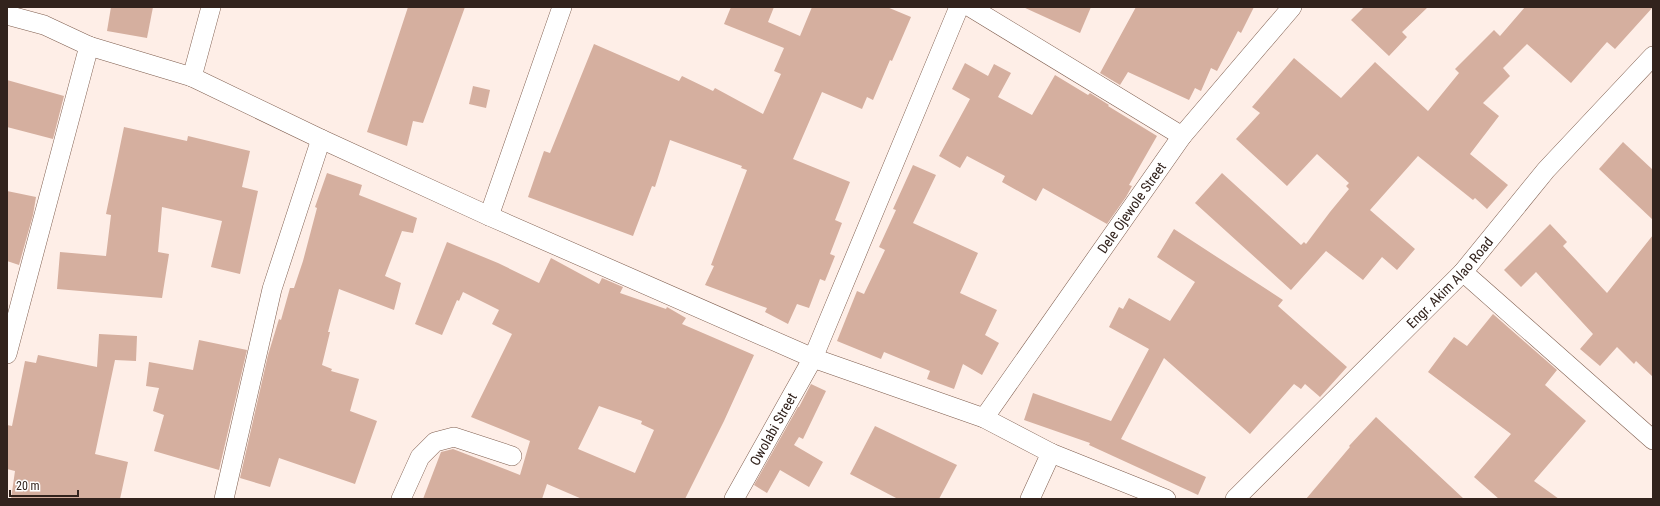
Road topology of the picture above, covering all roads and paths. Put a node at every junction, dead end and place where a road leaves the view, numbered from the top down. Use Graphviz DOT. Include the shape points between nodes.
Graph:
graph roads {
  1 [pos="212,7"];
  2 [pos="562,7"];
  3 [pos="959,7"];
  4 [pos="970,7"];
  5 [pos="1292,7"];
  6 [pos="8,12"];
  7 [pos="89,46"];
  8 [pos="1653,56"];
  9 [pos="192,77"];
  10 [pos="1182,136"];
  11 [pos="321,139"];
  12 [pos="489,216"];
  13 [pos="1462,272"];
  14 [pos="7,354"];
  15 [pos="813,358"];
  16 [pos="984,418"];
  17 [pos="1653,440"];
  18 [pos="1051,453"];
  19 [pos="512,456"];
  20 [pos="224,499"];
  21 [pos="401,499"];
  22 [pos="734,499"];
  23 [pos="1030,499"];
  24 [pos="1166,499"];
  25 [pos="1235,499"];
  1 -- 9 [label="street"];
  2 -- 12 [label="street"];
  3 -- 15 [label="street, Owolabi Street"];
  4 -- 10 [label="street"];
  5 -- 10 [label="street, Dele Ojewole Street"];
  6 -- 7 [label="street"];
  7 -- 9 [label="street"];
  7 -- 14 [label="street"];
  8 -- 13 [label="street, Engr. Akim Alao Road" via="1546,170"];
  9 -- 11 [label="street"];
  10 -- 16 [label="street, Dele Ojewole Street"];
  11 -- 12 [label="street"];
  11 -- 20 [label="street" via="272,289"];
  12 -- 15 [label="street"];
  13 -- 17 [label="street"];
  13 -- 25 [label="street, Engr. Akim Alao Road"];
  15 -- 16 [label="street"];
  15 -- 22 [label="street, Owolabi Street"];
  16 -- 18 [label="street"];
  18 -- 23 [label="street"];
  18 -- 24 [label="street"];
  19 -- 21 [label="street" via="454,437 435,442 420,456"];
}
